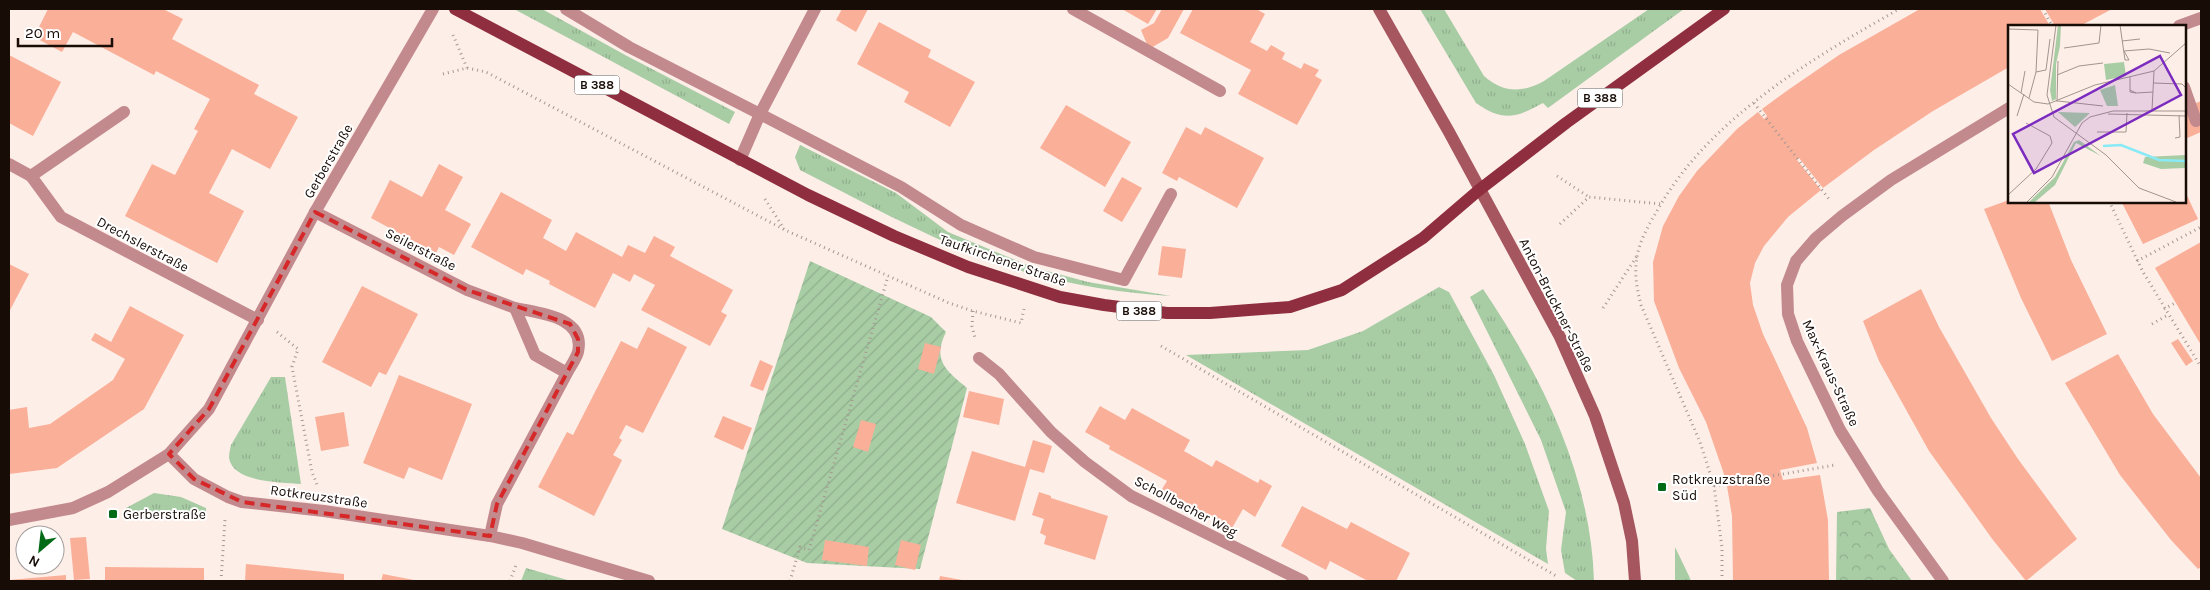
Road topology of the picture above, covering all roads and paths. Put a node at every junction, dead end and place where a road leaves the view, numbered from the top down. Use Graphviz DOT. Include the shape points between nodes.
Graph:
graph roads {
  1 [pos="433,9"];
  2 [pos="455,9"];
  3 [pos="566,9"];
  4 [pos="815,9"];
  5 [pos="1073,9"];
  6 [pos="1380,9"];
  7 [pos="1724,9"];
  8 [pos="1899,9"];
  9 [pos="2043,9"];
  10 [pos="2201,18"];
  11 [pos="2051,25"];
  12 [pos="2182,25"];
  13 [pos="452,34"];
  14 [pos="467,68"];
  15 [pos="442,74"];
  16 [pos="2185,90"];
  17 [pos="1220,91"];
  18 [pos="1754,103"];
  19 [pos="2008,109"];
  20 [pos="124,112"];
  21 [pos="760,114"];
  22 [pos="2196,121"];
  23 [pos="740,160"];
  24 [pos="9,164"];
  25 [pos="31,176"];
  26 [pos="1558,176"];
  27 [pos="1479,190"];
  28 [pos="1170,194"];
  29 [pos="1589,197"];
  30 [pos="2109,202"];
  31 [pos="1661,204"];
  32 [pos="315,212"];
  33 [pos="1842,216"];
  34 [pos="1560,224"];
  35 [pos="2201,227"];
  36 [pos="1637,255"];
  37 [pos="2137,261"];
  38 [pos="888,276"];
  39 [pos="2175,303"];
  40 [pos="514,308"];
  41 [pos="1603,308"];
  42 [pos="2164,309"];
  43 [pos="2168,315"];
  44 [pos="258,320"];
  45 [pos="1021,323"];
  46 [pos="2152,324"];
  47 [pos="1161,346"];
  48 [pos="980,358"];
  49 [pos="2201,367"];
  50 [pos="567,373"];
  51 [pos="169,454"];
  52 [pos="1858,461"];
  53 [pos="1669,484"];
  54 [pos="1714,486"];
  55 [pos="1662,487"];
  56 [pos="324,511"];
  57 [pos="9,520"];
  58 [pos="225,520"];
  59 [pos="490,536"];
  60 [pos="1558,577"];
  61 [pos="221,581"];
  62 [pos="649,581"];
  63 [pos="790,581"];
  64 [pos="1302,581"];
  65 [pos="1635,581"];
  66 [pos="1722,581"];
  67 [pos="1943,581"];
  1 -- 32 [label="street, Gerberstraße"];
  2 -- 23 [label="main road, Taufkirchener Straße / B 388"];
  3 -- 21 [label="street, Taufkirchener Straße" via="629,46"];
  4 -- 21 [label="street"];
  5 -- 17 [label="street" via="1140,42"];
  6 -- 27 [label="main road, Anton-Bruckner-Straße"];
  7 -- 27 [label="main road, B 388"];
  8 -- 18 [label="path" via="1823,54"];
  9 -- 11 [label="path"];
  10 -- 12 [label="street"];
  13 -- 14 [label="path"];
  14 -- 15 [label="path"];
  14 -- 38 [label="path" via="486,72 785,230"];
  16 -- 22 [label="street"];
  18 -- 31 [label="path" via="1709,141 1688,164"];
  18 -- 33 [label="path"];
  19 -- 33 [label="street, Max-Kraus-Straße" via="1890,180"];
  20 -- 25 [label="street"];
  21 -- 23 [label="street"];
  21 -- 28 [label="street, Taufkirchener Straße" via="901,187 961,225 1034,257 1124,280"];
  23 -- 27 [label="main road, Taufkirchener Straße / B 388" via="894,236 968,267 1060,297 1167,313 1290,307 1342,290 1423,238"];
  24 -- 25 [label="street, Drechslerstraße"];
  25 -- 44 [label="street, Drechslerstraße" via="60,217"];
  26 -- 29 [label="path"];
  27 -- 65 [label="main road, Anton-Bruckner-Straße" via="1560,337 1595,416 1624,503 1632,541"];
  29 -- 31 [label="path"];
  29 -- 34 [label="path"];
  30 -- 37 [label="path"];
  31 -- 36 [label="path"];
  32 -- 40 [label="street, Seilerstraße" via="467,290"];
  32 -- 44 [label="street, Gerberstraße"];
  33 -- 52 [label="street, Max-Kraus-Straße" via="1796,261 1787,285 1788,314 1797,341"];
  35 -- 37 [label="path"];
  36 -- 41 [label="path"];
  36 -- 54 [label="path" via="1635,281 1641,305 1700,442"];
  37 -- 42 [label="path"];
  38 -- 45 [label="path" via="973,311"];
  38 -- 63 [label="path" via="809,550 800,547"];
  39 -- 42 [label="path"];
  40 -- 50 [label="street" via="535,355"];
  40 -- 50 [label="street, Seilerstraße" via="553,316 570,324 578,339 578,352"];
  42 -- 43 [label="path"];
  43 -- 46 [label="path"];
  43 -- 49 [label="path"];
  44 -- 51 [label="street, Gerberstraße" via="209,409"];
  44 -- 56 [label="path" via="283,335 298,349 292,367 312,472"];
  47 -- 60 [label="path"];
  48 -- 64 [label="street, Schollbacher Weg" via="999,374 1051,432 1131,496"];
  50 -- 59 [label="street, Seilerstraße" via="497,504"];
  51 -- 56 [label="street, Rotkreuzstraße" via="194,480 228,497 242,502"];
  51 -- 57 [label="street" via="108,492 73,508"];
  52 -- 54 [label="path"];
  52 -- 67 [label="street, Max-Kraus-Straße"];
  53 -- 55 [label="path"];
  54 -- 66 [label="path" via="1722,548"];
  56 -- 59 [label="street, Rotkreuzstraße"];
  58 -- 61 [label="path"];
  59 -- 62 [label="street, Rotkreuzstraße"];
}
